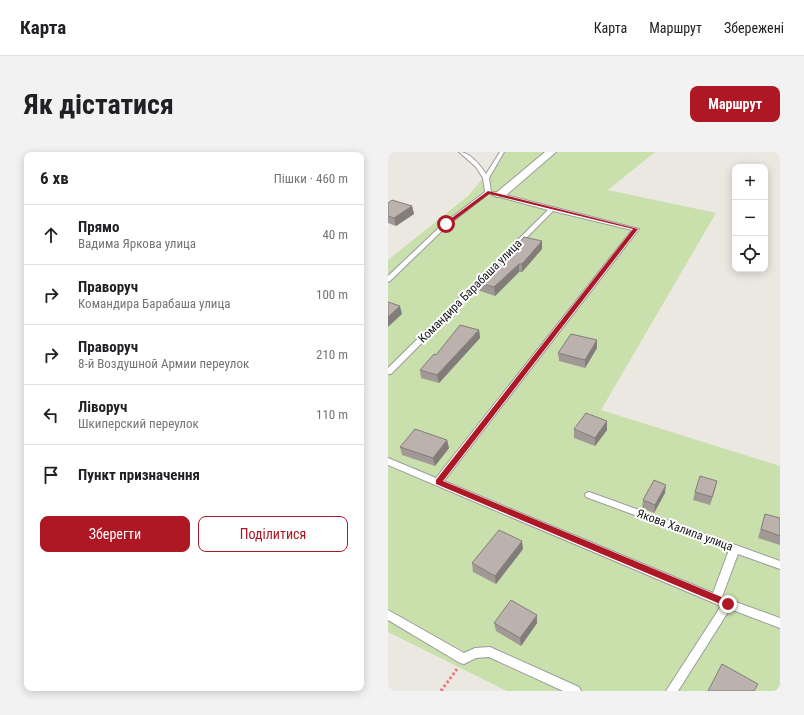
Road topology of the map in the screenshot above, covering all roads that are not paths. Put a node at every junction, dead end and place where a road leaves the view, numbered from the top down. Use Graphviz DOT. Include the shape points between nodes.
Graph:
graph roads {
  1 [pos="461,152"];
  2 [pos="502,152"];
  3 [pos="551,152"];
  4 [pos="486,178"];
  5 [pos="488,192"];
  6 [pos="500,195"];
  7 [pos="552,209"];
  8 [pos="388,280"];
  9 [pos="388,372"];
  10 [pos="388,461"];
  11 [pos="438,482"];
  12 [pos="589,495"];
  13 [pos="735,548"];
  14 [pos="780,566"];
  15 [pos="716,598"];
  16 [pos="728,604"];
  17 [pos="388,615"];
  18 [pos="780,623"];
  19 [pos="575,691"];
  20 [pos="672,691"];
  1 -- 4 [label="lane" via="478,166"];
  2 -- 4 [label="lane"];
  3 -- 6 [label="street"];
  4 -- 5 [label="lane"];
  5 -- 6 [label="lane"];
  5 -- 8 [label="lane" via="446,224"];
  6 -- 7 [label="lane"];
  7 -- 9 [label="lane, Командира Барабаша улица"];
  7 -- 11 [label="lane" via="636,229"];
  10 -- 11 [label="lane"];
  11 -- 15 [label="lane"];
  12 -- 13 [label="lane, Якова Халипа улица"];
  13 -- 14 [label="lane, Якова Халипа улица"];
  13 -- 15 [label="lane"];
  15 -- 16 [label="lane"];
  16 -- 18 [label="lane"];
  16 -- 20 [label="lane"];
  17 -- 19 [label="lane" via="464,659 475,653 490,652"];
}
